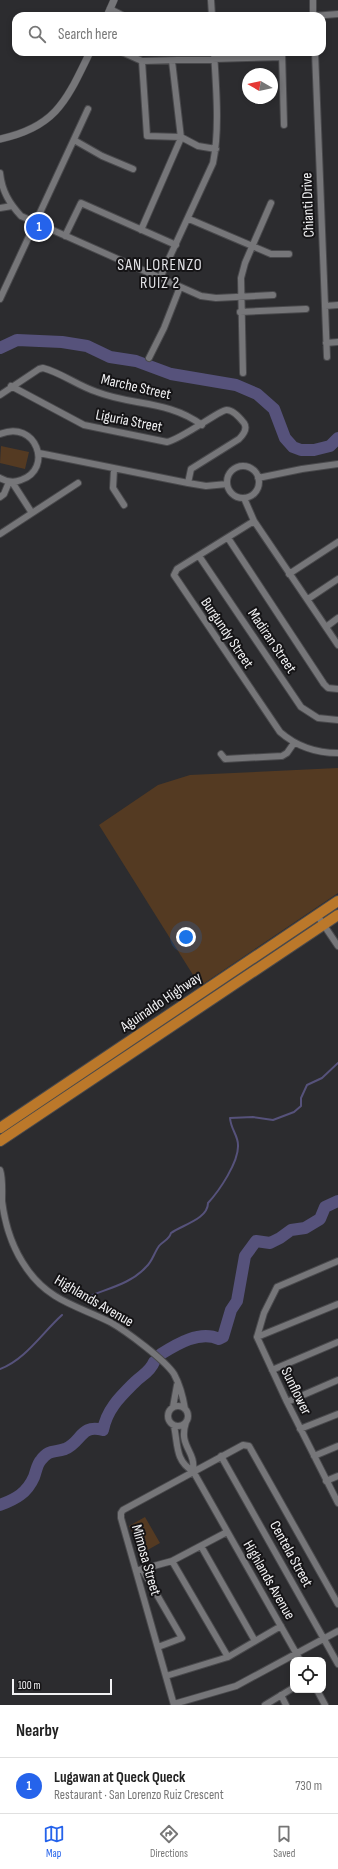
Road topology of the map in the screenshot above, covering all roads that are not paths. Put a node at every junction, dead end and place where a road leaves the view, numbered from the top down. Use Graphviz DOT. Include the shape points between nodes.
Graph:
graph roads {
  1 [pos="109,0"];
  2 [pos="114,0"];
  3 [pos="211,0"];
  4 [pos="313,0"];
  5 [pos="104,12"];
  6 [pos="108,12"];
  7 [pos="212,12"];
  8 [pos="313,12"];
  9 [pos="338,14"];
  10 [pos="326,15"];
  11 [pos="84,56"];
  12 [pos="88,56"];
  13 [pos="131,56"];
  14 [pos="214,56"];
  15 [pos="268,56"];
  16 [pos="282,56"];
  17 [pos="315,56"];
  18 [pos="214,60"];
  19 [pos="142,61"];
  20 [pos="172,61"];
  21 [pos="88,109"];
  22 [pos="284,124"];
  23 [pos="0,134"];
  24 [pos="181,137"];
  25 [pos="0,139"];
  26 [pos="74,140"];
  27 [pos="216,149"];
  28 [pos="133,169"];
  29 [pos="0,173"];
  30 [pos="271,203"];
  31 [pos="12,206"];
  32 [pos="0,208"];
  33 [pos="188,218"];
  34 [pos="36,222"];
  35 [pos="141,230"];
  36 [pos="65,236"];
  37 [pos="176,245"];
  38 [pos="252,245"];
  39 [pos="289,254"];
  40 [pos="160,278"];
  41 [pos="180,287"];
  42 [pos="273,295"];
  43 [pos="240,296"];
  44 [pos="0,299"];
  45 [pos="338,305"];
  46 [pos="325,306"];
  47 [pos="306,309"];
  48 [pos="240,312"];
  49 [pos="338,342"];
  50 [pos="326,343"];
  51 [pos="327,357"];
  52 [pos="149,358"];
  53 [pos="243,373"];
  54 [pos="12,386"];
  55 [pos="0,395"];
  56 [pos="202,425"];
  57 [pos="0,434"];
  58 [pos="38,453"];
  59 [pos="338,464"];
  60 [pos="114,469"];
  61 [pos="0,478"];
  62 [pos="258,478"];
  63 [pos="11,482"];
  64 [pos="78,483"];
  65 [pos="188,483"];
  66 [pos="227,484"];
  67 [pos="0,497"];
  68 [pos="247,497"];
  69 [pos="124,505"];
  70 [pos="32,513"];
  71 [pos="254,522"];
  72 [pos="0,534"];
  73 [pos="228,538"];
  74 [pos="338,542"];
  75 [pos="199,556"];
  76 [pos="289,574"];
  77 [pos="338,579"];
  78 [pos="308,599"];
  79 [pos="338,618"];
  80 [pos="326,626"];
  81 [pos="338,645"];
  82 [pos="338,689"];
  83 [pos="338,720"];
  84 [pos="294,743"];
  85 [pos="338,752"];
  86 [pos="221,754"];
  87 [pos="338,901"];
  88 [pos="317,915"];
  89 [pos="338,915"];
  90 [pos="324,925"];
  91 [pos="338,946"];
  92 [pos="245,963"];
  93 [pos="252,973"];
  94 [pos="0,1128"];
  95 [pos="0,1141"];
  96 [pos="0,1170"];
  97 [pos="1,1186"];
  98 [pos="338,1261"];
  99 [pos="338,1304"];
  100 [pos="257,1337"];
  101 [pos="338,1342"];
  102 [pos="272,1370"];
  103 [pos="338,1380"];
  104 [pos="178,1381"];
  105 [pos="287,1402"];
  106 [pos="173,1407"];
  107 [pos="185,1409"];
  108 [pos="338,1414"];
  109 [pos="186,1422"];
  110 [pos="174,1426"];
  111 [pos="300,1429"];
  112 [pos="338,1446"];
  113 [pos="221,1456"];
  114 [pos="314,1456"];
  115 [pos="193,1471"];
  116 [pos="338,1476"];
  117 [pos="326,1481"];
  118 [pos="338,1504"];
  119 [pos="227,1532"];
  120 [pos="201,1546"];
  121 [pos="172,1561"];
  122 [pos="139,1570"];
  123 [pos="338,1604"];
  124 [pos="281,1626"];
  125 [pos="338,1631"];
  126 [pos="324,1639"];
  127 [pos="255,1641"];
  128 [pos="158,1647"];
  129 [pos="228,1656"];
  130 [pos="298,1657"];
  131 [pos="290,1661"];
  132 [pos="338,1664"];
  133 [pos="166,1676"];
  134 [pos="290,1690"];
  135 [pos="319,1693"];
  136 [pos="281,1696"];
  137 [pos="174,1705"];
  138 [pos="265,1705"];
  139 [pos="286,1705"];
  140 [pos="325,1705"];
  1 -- 5 [label="street"];
  2 -- 6 [label="street"];
  3 -- 7 [label="street"];
  4 -- 8 [label="street"];
  9 -- 10 [label="street"];
  11 -- 23 [label="street" via="68,90 50,111 19,129"];
  12 -- 25 [label="street" via="70,93 52,114 43,122 20,134"];
  13 -- 19 [label="street"];
  14 -- 18 [label="street"];
  15 -- 18 [label="street"];
  16 -- 22 [label="street"];
  17 -- 46 [label="street, Chianti Drive"];
  18 -- 20 [label="street"];
  18 -- 27 [label="street"];
  19 -- 20 [label="street"];
  19 -- 24 [label="street" via="147,136"];
  20 -- 24 [label="street"];
  21 -- 26 [label="street"];
  24 -- 27 [label="street" via="198,146"];
  24 -- 35 [label="street"];
  26 -- 28 [label="street" via="102,156"];
  26 -- 34 [label="street"];
  27 -- 33 [label="street" via="209,175"];
  29 -- 31 [label="street" via="2,186"];
  30 -- 38 [label="street"];
  31 -- 32 [label="street"];
  31 -- 34 [label="street" via="21,216"];
  33 -- 37 [label="street"];
  33 -- 38 [label="street"];
  34 -- 36 [label="street"];
  34 -- 44 [label="street"];
  35 -- 36 [label="street" via="81,203"];
  35 -- 37 [label="street"];
  36 -- 40 [label="street"];
  37 -- 40 [label="street"];
  38 -- 39 [label="street" via="271,254"];
  38 -- 43 [label="street" via="242,273"];
  40 -- 41 [label="street"];
  41 -- 43 [label="street" via="208,297"];
  41 -- 52 [label="street"];
  42 -- 43 [label="street"];
  43 -- 48 [label="street"];
  45 -- 46 [label="street"];
  46 -- 50 [label="street, Chianti Drive"];
  47 -- 48 [label="street"];
  48 -- 53 [label="street"];
  49 -- 50 [label="street"];
  50 -- 51 [label="street, Chianti Drive"];
  54 -- 55 [label="street, Marche Street"];
  54 -- 56 [label="street, Liguria Street" via="84,424 160,441 174,440"];
  54 -- 56 [label="street, Marche Street" via="43,368 97,393 172,409 186,414"];
  56 -- 65 [label="street, Liguria Street" via="219,412 227,410 232,411 245,424 245,429 239,439 191,469"];
  57 -- 58 [label="street" via="14,430 27,435"];
  58 -- 60 [label="street"];
  58 -- 63 [label="street" via="37,465 30,476"];
  59 -- 62 [label="street"];
  60 -- 65 [label="street"];
  60 -- 69 [label="street" via="113,488"];
  61 -- 63 [label="street"];
  62 -- 66 [label="street" via="252,470 242,466 229,474"];
  62 -- 68 [label="street" via="257,489"];
  63 -- 67 [label="street"];
  63 -- 70 [label="street"];
  64 -- 70 [label="street"];
  65 -- 66 [label="street" via="206,486"];
  66 -- 68 [label="street" via="231,493 239,498"];
  68 -- 71 [label="street"];
  70 -- 72 [label="street"];
  71 -- 73 [label="street, Burgundy Street"];
  71 -- 76 [label="street"];
  73 -- 75 [label="street, Burgundy Street"];
  73 -- 82 [label="street" via="324,684 328,688"];
  74 -- 76 [label="street"];
  75 -- 83 [label="street, Madiran Street" via="301,707 318,718"];
  75 -- 84 [label="street, Burgundy Street" via="175,571 176,581 275,726"];
  76 -- 78 [label="street"];
  77 -- 78 [label="street"];
  78 -- 80 [label="street"];
  79 -- 80 [label="street"];
  80 -- 81 [label="street"];
  84 -- 85 [label="street, Burgundy Street" via="321,752"];
  84 -- 86 [label="street" via="282,756 225,759"];
  87 -- 88 [label="highway, Aguinaldo Highway"];
  88 -- 90 [label="street"];
  88 -- 92 [label="highway, Aguinaldo Highway"];
  89 -- 90 [label="highway, Aguinaldo Highway"];
  90 -- 91 [label="street"];
  90 -- 93 [label="highway, Aguinaldo Highway"];
  92 -- 93 [label="highway"];
  92 -- 94 [label="highway, Aguinaldo Highway"];
  93 -- 95 [label="highway, Aguinaldo Highway"];
  96 -- 97 [label="street, Highlands Avenue"];
  97 -- 104 [label="street, Highlands Avenue" via="3,1212 12,1243 35,1279 66,1304 111,1323 166,1365"];
  98 -- 100 [label="street" via="277,1287 264,1313"];
  99 -- 100 [label="street"];
  100 -- 102 [label="street, Sunflower"];
  101 -- 102 [label="street"];
  102 -- 105 [label="street, Sunflower"];
  103 -- 105 [label="street"];
  104 -- 106 [label="street"];
  104 -- 107 [label="street, Highlands Avenue"];
  105 -- 111 [label="street, Sunflower"];
  106 -- 107 [label="street"];
  106 -- 110 [label="street" via="168,1412 167,1419"];
  107 -- 109 [label="street" via="188,1415"];
  108 -- 111 [label="street"];
  109 -- 110 [label="street" via="181,1426"];
  109 -- 115 [label="street, Highlands Avenue" via="183,1437 194,1463"];
  110 -- 115 [label="street, Highlands Avenue" via="179,1455 185,1466"];
  111 -- 114 [label="street, Sunflower"];
  112 -- 114 [label="street"];
  113 -- 115 [label="street, Mimosa Street"];
  113 -- 123 [label="street, Mimosa Street" via="243,1445 249,1446"];
  113 -- 126 [label="street, Centela Street"];
  114 -- 117 [label="street, Sunflower"];
  115 -- 119 [label="street, Highlands Avenue"];
  115 -- 122 [label="street, Mimosa Street" via="120,1513"];
  116 -- 117 [label="street"];
  117 -- 118 [label="street, Sunflower"];
  119 -- 120 [label="street"];
  119 -- 124 [label="street, Highlands Avenue"];
  120 -- 121 [label="street"];
  120 -- 127 [label="street"];
  121 -- 122 [label="street"];
  121 -- 129 [label="street"];
  122 -- 128 [label="street, Mimosa Street"];
  122 -- 128 [label="street" via="182,1638"];
  124 -- 127 [label="street"];
  124 -- 130 [label="street, Highlands Avenue"];
  125 -- 126 [label="street"];
  126 -- 130 [label="street"];
  126 -- 132 [label="street, Centela Street"];
  127 -- 129 [label="street"];
  128 -- 133 [label="street, Mimosa Street"];
  129 -- 133 [label="street"];
  131 -- 137 [label="street" via="236,1686"];
  133 -- 137 [label="street, Mimosa Street"];
  134 -- 136 [label="street"];
  135 -- 140 [label="street"];
  136 -- 138 [label="street"];
  136 -- 139 [label="street"];
}
